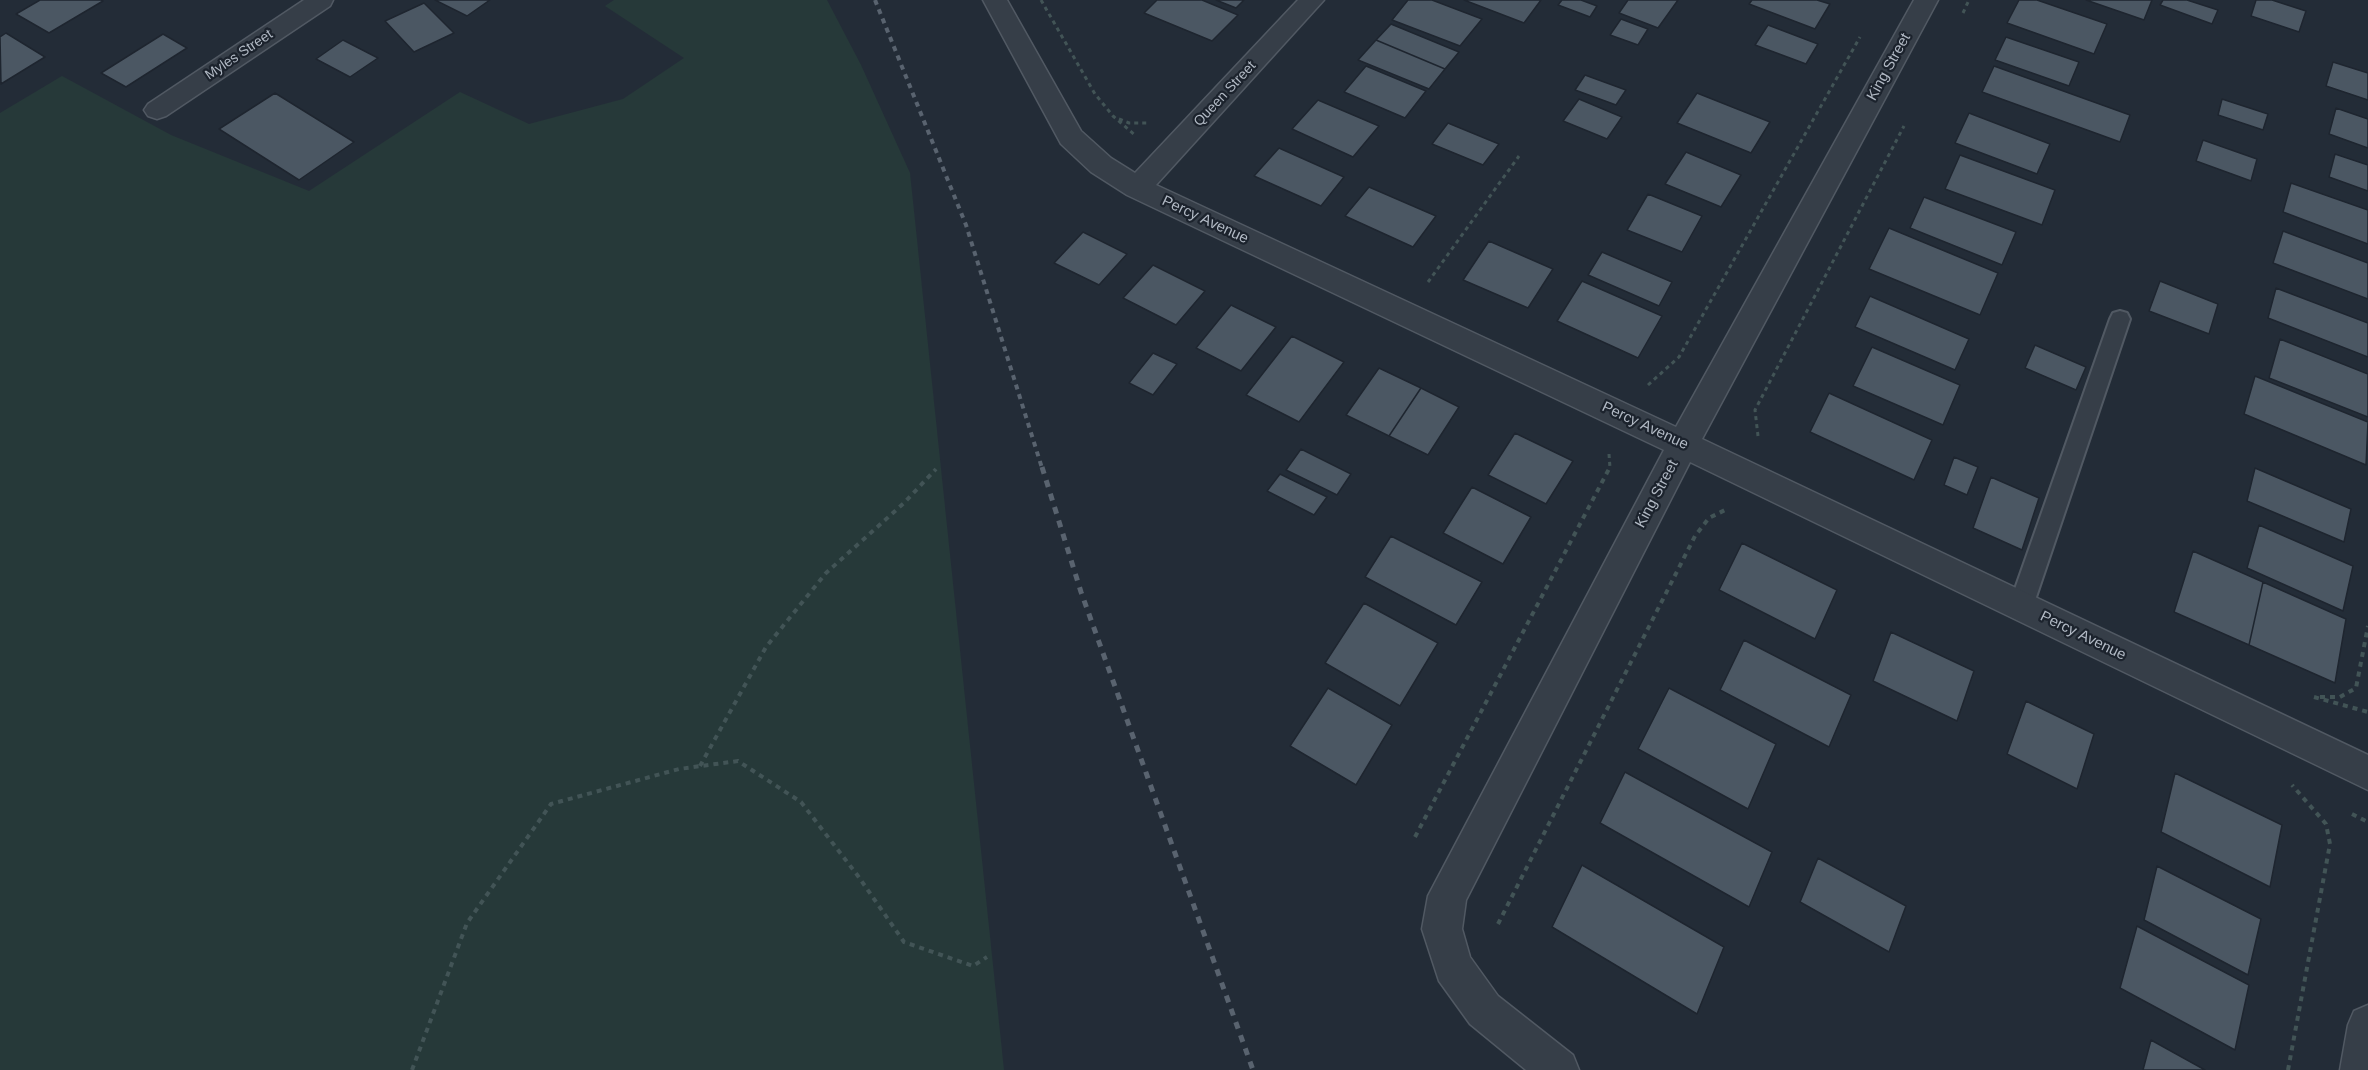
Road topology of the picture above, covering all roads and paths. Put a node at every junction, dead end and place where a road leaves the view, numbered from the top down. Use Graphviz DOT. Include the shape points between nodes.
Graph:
graph roads {
  1 [pos="321,0"];
  2 [pos="995,0"];
  3 [pos="1312,0"];
  4 [pos="1926,0"];
  5 [pos="157,110"];
  6 [pos="1519,156"];
  7 [pos="1137,188"];
  8 [pos="1406,314"];
  9 [pos="2120,319"];
  10 [pos="1684,444"];
  11 [pos="936,469"];
  12 [pos="2021,606"];
  13 [pos="2368,626"];
  14 [pos="2313,697"];
  15 [pos="699,766"];
  16 [pos="2368,773"];
  17 [pos="2292,785"];
  18 [pos="987,957"];
  19 [pos="2368,1025"];
  20 [pos="412,1070"];
  21 [pos="1558,1070"];
  22 [pos="2288,1070"];
  23 [pos="2361,1070"];
  1 -- 5 [label="street, Myles Street"];
  2 -- 7 [label="street, Percy Avenue" via="1071,137 1101,165"];
  3 -- 7 [label="street, Queen Street"];
  4 -- 10 [label="street, King Street"];
  6 -- 8 [label="path"];
  7 -- 8 [label="street, Percy Avenue"];
  8 -- 10 [label="street, Percy Avenue"];
  9 -- 12 [label="lane"];
  10 -- 12 [label="street, Percy Avenue"];
  10 -- 21 [label="street, King Street" via="1447,896 1442,928 1453,966 1484,1010"];
  11 -- 15 [label="path" via="826,573 766,647"];
  12 -- 16 [label="street, Percy Avenue"];
  13 -- 14 [label="path" via="2355,688 2340,697"];
  15 -- 18 [label="path" via="738,760 801,802 904,942 973,966"];
  15 -- 20 [label="path" via="551,804 467,923"];
  17 -- 22 [label="path" via="2326,824 2330,844"];
  19 -- 23 [label="street"];
}
